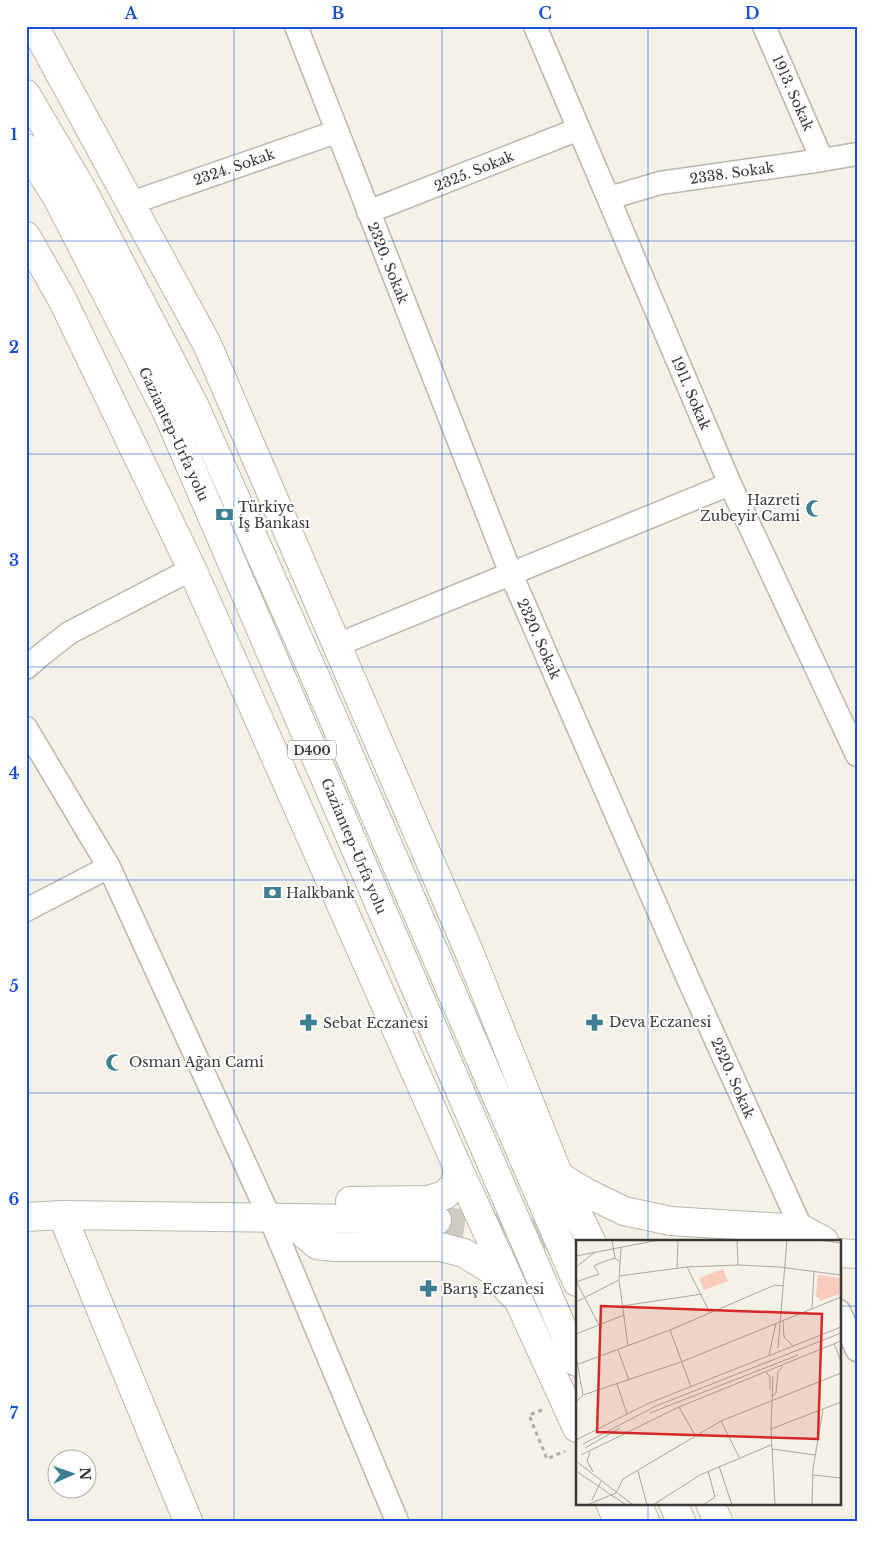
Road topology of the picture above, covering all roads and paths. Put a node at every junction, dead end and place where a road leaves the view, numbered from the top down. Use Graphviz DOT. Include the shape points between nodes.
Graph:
graph roads {
  1 [pos="34,26"];
  2 [pos="296,26"];
  3 [pos="535,26"];
  4 [pos="764,26"];
  5 [pos="26,94"];
  6 [pos="579,129"];
  7 [pos="336,132"];
  8 [pos="26,148"];
  9 [pos="857,154"];
  10 [pos="822,160"];
  11 [pos="609,198"];
  12 [pos="131,203"];
  13 [pos="368,212"];
  14 [pos="26,236"];
  15 [pos="730,484"];
  16 [pos="192,569"];
  17 [pos="511,574"];
  18 [pos="337,645"];
  19 [pos="26,668"];
  20 [pos="26,728"];
  21 [pos="857,755"];
  22 [pos="109,867"];
  23 [pos="26,910"];
  24 [pos="458,1168"];
  25 [pos="559,1176"];
  26 [pos="62,1215"];
  27 [pos="26,1217"];
  28 [pos="278,1218"];
  29 [pos="437,1220"];
  30 [pos="811,1237"];
  31 [pos="591,1240"];
  32 [pos="576,1280"];
  33 [pos="520,1302"];
  34 [pos="840,1313"];
  35 [pos="857,1350"];
  36 [pos="576,1360"];
  37 [pos="529,1415"];
  38 [pos="573,1439"];
  39 [pos="610,1504"];
  40 [pos="637,1504"];
  41 [pos="673,1504"];
  42 [pos="710,1504"];
  43 [pos="188,1521"];
  44 [pos="397,1521"];
  45 [pos="618,1521"];
  46 [pos="645,1521"];
  47 [pos="681,1521"];
  48 [pos="718,1521"];
  1 -- 12 [label="main road"];
  2 -- 7 [label="street, 2320. Sokak"];
  3 -- 6 [label="street, 1911. Sokak"];
  4 -- 10 [label="street, 1913. Sokak"];
  5 -- 32 [label="main road, Gaziantep-Urfa yolu / D400" via="83,191 195,407"];
  6 -- 11 [label="street, 1911. Sokak"];
  6 -- 13 [label="street, 2325. Sokak"];
  7 -- 12 [label="street, 2324. Sokak"];
  7 -- 13 [label="street, 2320. Sokak"];
  8 -- 36 [label="main road, Gaziantep-Urfa yolu / D400" via="58,198 167,412"];
  9 -- 10 [label="street, 2338. Sokak"];
  10 -- 11 [label="street, 2338. Sokak" via="660,183"];
  11 -- 15 [label="street, 1911. Sokak"];
  12 -- 18 [label="main road" via="207,344"];
  13 -- 17 [label="street, 2320. Sokak"];
  14 -- 16 [label="main road" via="62,299"];
  15 -- 17 [label="street"];
  15 -- 21 [label="street, 1911. Sokak"];
  16 -- 19 [label="street" via="70,633"];
  16 -- 24 [label="main road"];
  17 -- 18 [label="street"];
  17 -- 30 [label="street, 2320. Sokak" via="686,974"];
  18 -- 25 [label="main road" via="470,954"];
  20 -- 22 [label="street"];
  22 -- 23 [label="street"];
  22 -- 28 [label="street"];
  24 -- 28 [label="main road" via="456,1183 444,1194 428,1200 326,1202"];
  24 -- 33 [label="main road"];
  25 -- 30 [label="main road" via="624,1211 671,1221"];
  25 -- 31 [label="main road"];
  26 -- 27 [label="main road"];
  26 -- 28 [label="main road"];
  26 -- 43 [label="main road"];
  28 -- 29 [label="main road"];
  28 -- 33 [label="main road" via="317,1246 441,1247 464,1253 490,1269"];
  28 -- 44 [label="street"];
  33 -- 38 [label="main road"];
  34 -- 35 [label="street"];
  37 -- 38 [label="path" via="546,1459"];
  39 -- 45 [label="main road"];
  40 -- 46 [label="main road"];
  41 -- 47 [label="main road"];
  42 -- 48 [label="main road"];
}
